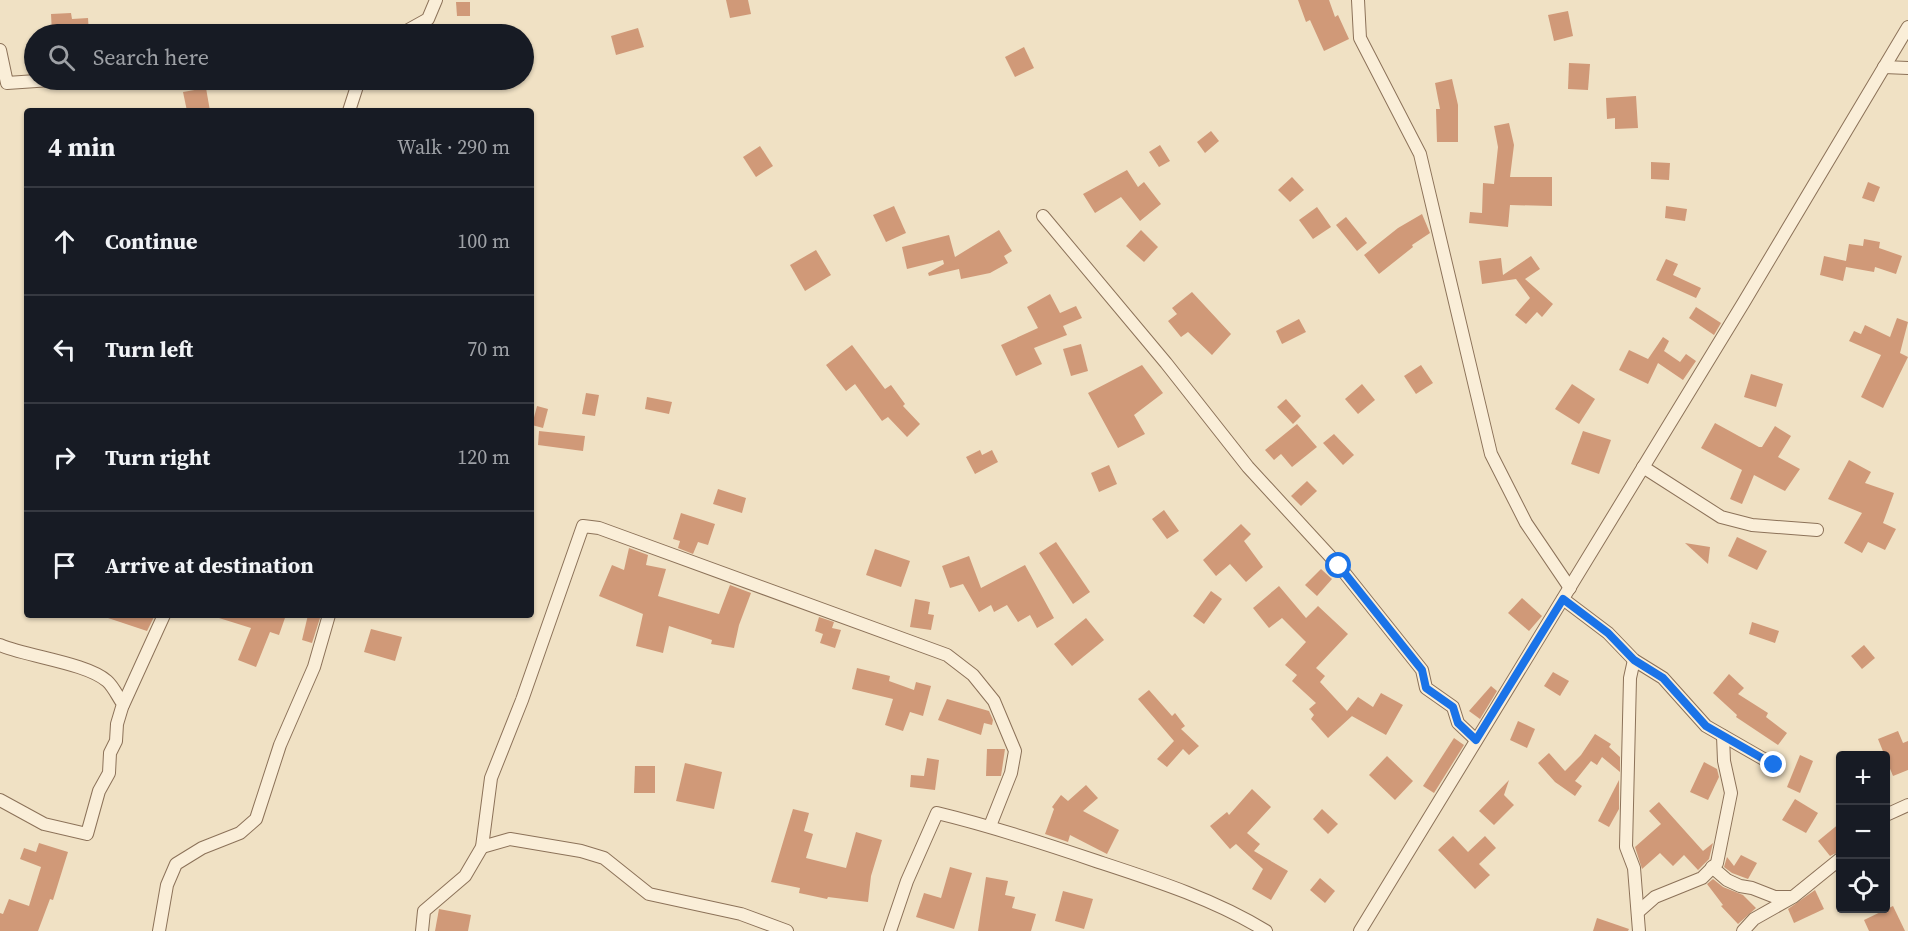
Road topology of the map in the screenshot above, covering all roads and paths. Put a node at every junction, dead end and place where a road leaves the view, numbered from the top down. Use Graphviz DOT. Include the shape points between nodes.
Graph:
graph roads {
  1 [pos="436,0"];
  2 [pos="1358,0"];
  3 [pos="419,24"];
  4 [pos="1908,27"];
  5 [pos="0,50"];
  6 [pos="1884,67"];
  7 [pos="1908,68"];
  8 [pos="24,82"];
  9 [pos="356,90"];
  10 [pos="350,108"];
  11 [pos="1043,216"];
  12 [pos="1643,467"];
  13 [pos="1817,530"];
  14 [pos="1566,594"];
  15 [pos="163,618"];
  16 [pos="328,618"];
  17 [pos="0,645"];
  18 [pos="1634,660"];
  19 [pos="123,705"];
  20 [pos="1723,736"];
  21 [pos="1476,740"];
  22 [pos="1774,765"];
  23 [pos="0,800"];
  24 [pos="1908,805"];
  25 [pos="1890,813"];
  26 [pos="990,826"];
  27 [pos="482,848"];
  28 [pos="1836,862"];
  29 [pos="1712,867"];
  30 [pos="1793,897"];
  31 [pos="1638,912"];
  32 [pos="159,931"];
  33 [pos="422,931"];
  34 [pos="787,931"];
  35 [pos="890,931"];
  36 [pos="1266,931"];
  37 [pos="1360,931"];
  38 [pos="1639,931"];
  39 [pos="1743,931"];
  1 -- 3 [label="street" via="428,19"];
  2 -- 14 [label="street" via="1360,38 1420,154 1491,454"];
  4 -- 6 [label="street"];
  5 -- 8 [label="street" via="7,84"];
  6 -- 7 [label="street"];
  6 -- 12 [label="street"];
  9 -- 10 [label="street"];
  11 -- 21 [label="street" via="1248,467 1339,566 1422,670 1426,688 1453,707 1458,723"];
  12 -- 13 [label="street" via="1721,517 1752,525"];
  12 -- 14 [label="street"];
  14 -- 18 [label="street"];
  14 -- 21 [label="street"];
  15 -- 19 [label="street"];
  16 -- 32 [label="street" via="315,667 280,745 256,819 240,834 202,848 176,864 166,885"];
  17 -- 19 [label="street" via="72,665 107,681"];
  18 -- 20 [label="street" via="1663,678 1706,726"];
  18 -- 31 [label="street" via="1630,678 1626,847 1634,868"];
  19 -- 23 [label="street" via="110,753 109,773 99,791 87,834 44,824"];
  20 -- 22 [label="street"];
  20 -- 29 [label="street" via="1731,793 1717,863"];
  21 -- 37 [label="street"];
  24 -- 25 [label="street"];
  26 -- 27 [label="street" via="1011,773 1015,751 994,701 973,675 947,655 599,528 583,526 491,778"];
  26 -- 35 [label="street" via="937,813"];
  26 -- 36 [label="street" via="1138,875 1235,912"];
  27 -- 33 [label="street" via="465,876 424,911"];
  27 -- 34 [label="street" via="510,839 581,851 604,858 649,894 741,914"];
  28 -- 30 [label="street"];
  29 -- 30 [label="street" via="1740,886 1775,897"];
  29 -- 31 [label="street" via="1702,878 1655,897"];
  30 -- 39 [label="street" via="1754,919"];
  31 -- 38 [label="street"];
}
